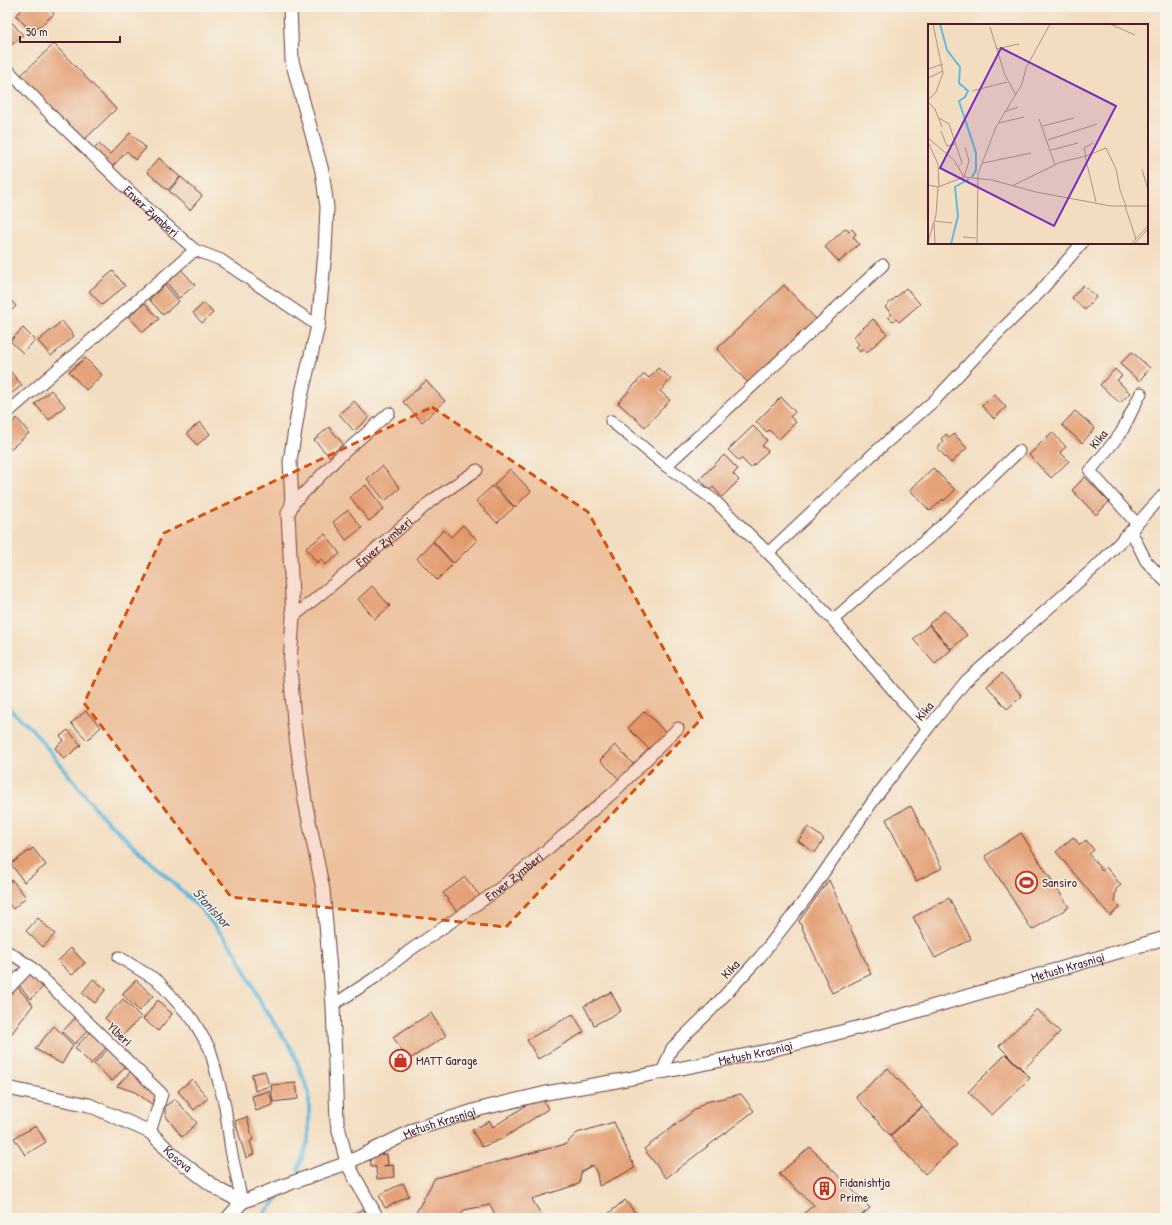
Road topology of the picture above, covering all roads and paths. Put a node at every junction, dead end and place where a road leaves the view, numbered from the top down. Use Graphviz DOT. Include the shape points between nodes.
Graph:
graph roads {
  1 [pos="290,7"];
  2 [pos="7,69"];
  3 [pos="1081,244"];
  4 [pos="196,250"];
  5 [pos="884,265"];
  6 [pos="318,326"];
  7 [pos="1141,393"];
  8 [pos="7,413"];
  9 [pos="389,413"];
  10 [pos="611,422"];
  11 [pos="1019,451"];
  12 [pos="666,466"];
  13 [pos="477,470"];
  14 [pos="1165,493"];
  15 [pos="292,505"];
  16 [pos="1134,528"];
  17 [pos="768,553"];
  18 [pos="1165,582"];
  19 [pos="293,617"];
  20 [pos="834,620"];
  21 [pos="678,728"];
  22 [pos="928,728"];
  23 [pos="1165,938"];
  24 [pos="7,951"];
  25 [pos="119,957"];
  26 [pos="30,966"];
  27 [pos="7,990"];
  28 [pos="334,1004"];
  29 [pos="662,1072"];
  30 [pos="7,1088"];
  31 [pos="150,1132"];
  32 [pos="347,1163"];
  33 [pos="242,1202"];
  34 [pos="228,1218"];
  35 [pos="377,1218"];
  1 -- 6 [label="street" via="292,61 322,171 327,207"];
  2 -- 4 [label="street, Enver Zymberi" via="144,205"];
  3 -- 17 [label="street" via="1039,293 936,399"];
  4 -- 6 [label="street, Enver Zymberi" via="221,260"];
  4 -- 8 [label="street"];
  5 -- 12 [label="street"];
  6 -- 15 [label="street" via="299,405 290,461"];
  7 -- 16 [label="street, Kika" via="1121,433 1090,472"];
  9 -- 15 [label="street" via="338,458"];
  10 -- 12 [label="street"];
  11 -- 20 [label="street" via="934,533"];
  12 -- 17 [label="street" via="714,500"];
  13 -- 19 [label="street, Enver Zymberi" via="431,501"];
  14 -- 16 [label="street"];
  15 -- 19 [label="street" via="288,512"];
  16 -- 18 [label="street" via="1146,561"];
  16 -- 22 [label="street, Kika" via="1067,593 966,681"];
  17 -- 20 [label="street"];
  19 -- 28 [label="street" via="290,663 294,723 305,801 323,890"];
  20 -- 22 [label="street"];
  21 -- 28 [label="street, Enver Zymberi" via="614,792 536,859 492,894"];
  22 -- 29 [label="street, Kika" via="864,814 808,897 760,957 672,1048"];
  23 -- 29 [label="street, Metush Krasniqi" via="873,1024 767,1051"];
  24 -- 26 [label="street, Ylberi"];
  25 -- 33 [label="street" via="158,981 193,1020 210,1049 224,1106"];
  26 -- 27 [label="street"];
  26 -- 31 [label="street, Ylberi" via="162,1094"];
  28 -- 32 [label="street" via="337,1122"];
  29 -- 32 [label="street, Metush Krasniqi" via="546,1093 480,1109 416,1129"];
  30 -- 31 [label="street, Kosova" via="89,1105"];
  31 -- 33 [label="street, Kosova" via="175,1157 219,1190"];
  32 -- 33 [label="street"];
  32 -- 35 [label="street"];
  33 -- 34 [label="street"];
}
